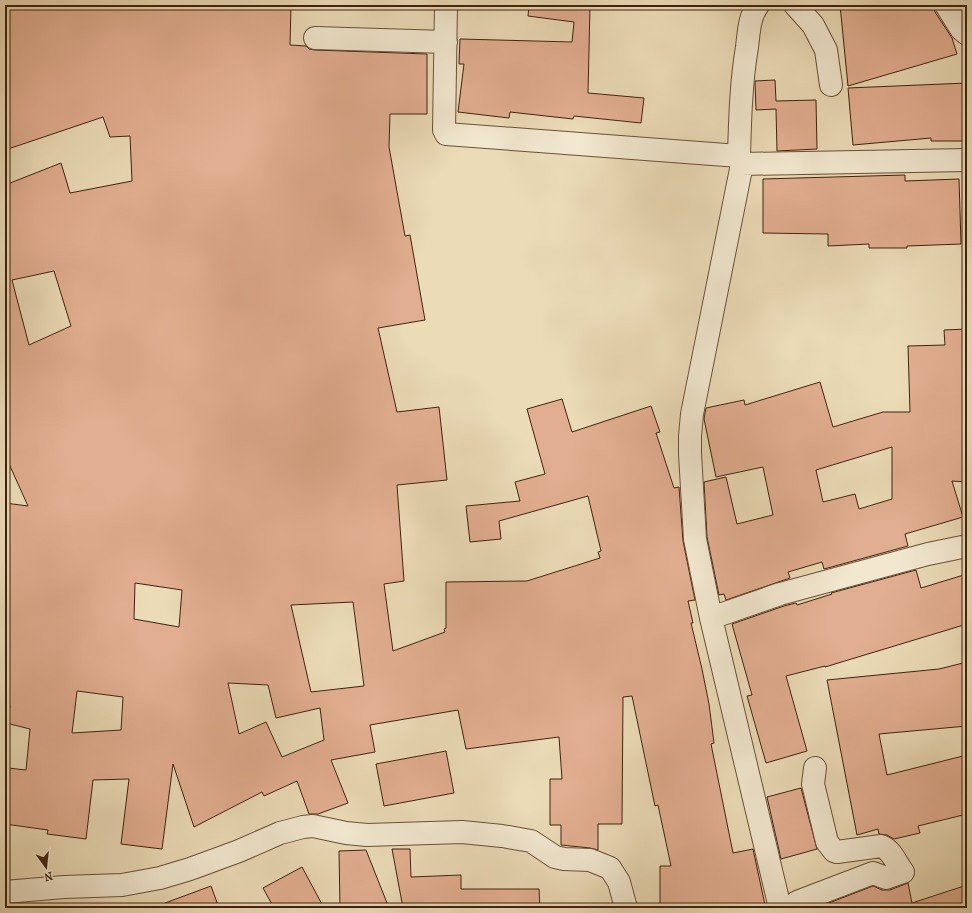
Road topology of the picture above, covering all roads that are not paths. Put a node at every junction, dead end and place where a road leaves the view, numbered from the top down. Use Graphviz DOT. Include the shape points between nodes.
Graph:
graph roads {
  1 [pos="446,5"];
  2 [pos="758,5"];
  3 [pos="795,5"];
  4 [pos="946,5"];
  5 [pos="967,34"];
  6 [pos="316,38"];
  7 [pos="446,42"];
  8 [pos="831,85"];
  9 [pos="741,160"];
  10 [pos="967,160"];
  11 [pos="967,546"];
  12 [pos="711,618"];
  13 [pos="816,768"];
  14 [pos="5,892"];
  15 [pos="792,907"];
  16 [pos="626,908"];
  1 -- 7 [label="street"];
  2 -- 9 [label="street" via="750,24 742,79"];
  3 -- 8 [label="street" via="813,25 826,50"];
  4 -- 5 [label="street"];
  6 -- 7 [label="street"];
  7 -- 9 [label="street" via="446,134"];
  9 -- 10 [label="street"];
  9 -- 12 [label="street" via="692,414 690,436 695,539"];
  11 -- 12 [label="street" via="780,594"];
  12 -- 15 [label="street"];
  13 -- 15 [label="street" via="813,784 827,842 832,849 837,852 881,846 887,848 903,872 886,878 873,873"];
  14 -- 16 [label="street" via="122,885 160,878 239,851 280,833 313,826 367,835 462,832 531,841 555,857 590,860 610,868 619,882"];
}
